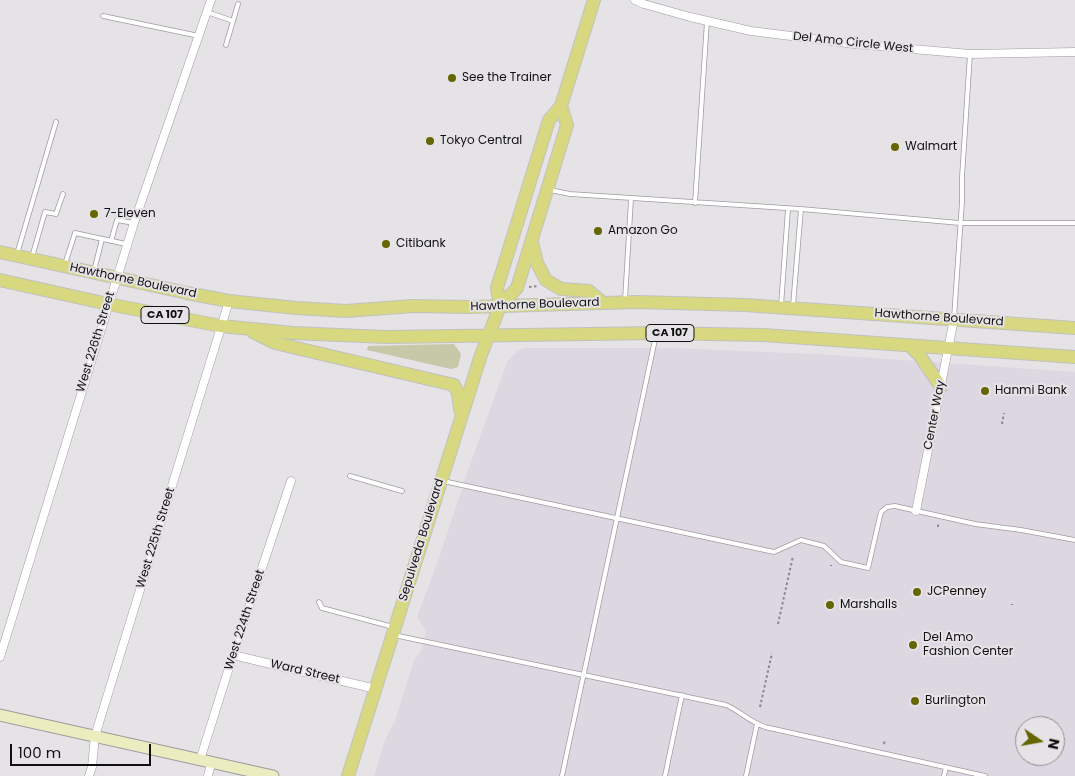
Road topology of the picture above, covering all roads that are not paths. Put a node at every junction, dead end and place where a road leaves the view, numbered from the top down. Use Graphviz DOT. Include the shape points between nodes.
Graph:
graph roads {
  1 [pos="211,0"];
  2 [pos="594,0"];
  3 [pos="635,0"];
  4 [pos="238,4"];
  5 [pos="207,12"];
  6 [pos="104,16"];
  7 [pos="233,21"];
  8 [pos="707,21"];
  9 [pos="199,36"];
  10 [pos="226,45"];
  11 [pos="1075,52"];
  12 [pos="970,54"];
  13 [pos="561,106"];
  14 [pos="56,122"];
  15 [pos="548,190"];
  16 [pos="63,194"];
  17 [pos="631,199"];
  18 [pos="695,203"];
  19 [pos="788,208"];
  20 [pos="801,209"];
  21 [pos="134,223"];
  22 [pos="960,223"];
  23 [pos="1075,223"];
  24 [pos="102,239"];
  25 [pos="532,239"];
  26 [pos="112,241"];
  27 [pos="127,244"];
  28 [pos="0,252"];
  29 [pos="16,256"];
  30 [pos="31,259"];
  31 [pos="64,266"];
  32 [pos="94,273"];
  33 [pos="116,278"];
  34 [pos="0,280"];
  35 [pos="229,301"];
  36 [pos="602,302"];
  37 [pos="624,302"];
  38 [pos="108,304"];
  39 [pos="500,306"];
  40 [pos="787,307"];
  41 [pos="954,319"];
  42 [pos="222,326"];
  43 [pos="1075,328"];
  44 [pos="246,329"];
  45 [pos="656,333"];
  46 [pos="489,335"];
  47 [pos="909,345"];
  48 [pos="948,348"];
  49 [pos="1075,357"];
  50 [pos="941,386"];
  51 [pos="461,415"];
  52 [pos="350,476"];
  53 [pos="441,480"];
  54 [pos="291,481"];
  55 [pos="402,491"];
  56 [pos="916,511"];
  57 [pos="616,518"];
  58 [pos="1075,540"];
  59 [pos="319,602"];
  60 [pos="394,631"];
  61 [pos="233,655"];
  62 [pos="0,657"];
  63 [pos="582,674"];
  64 [pos="376,688"];
  65 [pos="682,695"];
  66 [pos="0,715"];
  67 [pos="757,724"];
  68 [pos="95,736"];
  69 [pos="206,762"];
  70 [pos="946,767"];
  71 [pos="89,776"];
  72 [pos="208,776"];
  73 [pos="273,776"];
  74 [pos="348,776"];
  75 [pos="562,776"];
  76 [pos="665,776"];
  77 [pos="746,776"];
  78 [pos="944,776"];
  79 [pos="985,776"];
  1 -- 5 [label="street, West 226th Street"];
  2 -- 13 [label="main road, Sepulveda Boulevard"];
  3 -- 8 [label="street, Del Amo Circle West"];
  4 -- 7 [label="lane"];
  5 -- 7 [label="lane"];
  5 -- 9 [label="street, West 226th Street"];
  6 -- 9 [label="lane"];
  7 -- 10 [label="lane"];
  8 -- 12 [label="street, Del Amo Circle West" via="770,34"];
  8 -- 18 [label="lane"];
  9 -- 21 [label="street, West 226th Street"];
  11 -- 12 [label="street, Del Amo Circle West"];
  12 -- 22 [label="lane"];
  13 -- 15 [label="main road, Sepulveda Boulevard" via="567,125"];
  13 -- 39 [label="main road, Sepulveda Boulevard" via="549,120 497,288"];
  14 -- 29 [label="lane"];
  15 -- 17 [label="lane"];
  15 -- 25 [label="main road, Sepulveda Boulevard"];
  16 -- 30 [label="lane" via="56,214 45,212"];
  17 -- 18 [label="lane"];
  17 -- 37 [label="lane"];
  18 -- 19 [label="lane"];
  19 -- 20 [label="lane"];
  19 -- 40 [label="lane"];
  20 -- 22 [label="lane"];
  20 -- 40 [label="lane"];
  21 -- 26 [label="lane" via="117,220"];
  21 -- 27 [label="street, West 226th Street"];
  22 -- 23 [label="lane"];
  22 -- 41 [label="lane"];
  24 -- 26 [label="lane"];
  24 -- 31 [label="lane" via="75,233"];
  24 -- 32 [label="lane"];
  25 -- 36 [label="main road" via="537,264 546,280 562,289 589,291"];
  25 -- 39 [label="main road, Sepulveda Boulevard" via="517,288"];
  26 -- 27 [label="lane"];
  27 -- 33 [label="street, West 226th Street"];
  28 -- 29 [label="main road, Hawthorne Boulevard / CA 107"];
  29 -- 30 [label="main road, Hawthorne Boulevard / CA 107"];
  30 -- 31 [label="main road, Hawthorne Boulevard / CA 107"];
  31 -- 32 [label="main road, Hawthorne Boulevard / CA 107"];
  32 -- 33 [label="main road, Hawthorne Boulevard / CA 107"];
  33 -- 35 [label="main road, Hawthorne Boulevard / CA 107"];
  33 -- 38 [label="street, West 226th Street"];
  34 -- 38 [label="main road, CA 107"];
  35 -- 39 [label="main road, Hawthorne Boulevard / CA 107" via="346,311 413,306"];
  35 -- 42 [label="street, West 225th Street"];
  36 -- 37 [label="main road, Hawthorne Boulevard / CA 107"];
  36 -- 39 [label="main road, Hawthorne Boulevard / CA 107"];
  37 -- 40 [label="main road, Hawthorne Boulevard / CA 107"];
  38 -- 42 [label="main road, CA 107"];
  38 -- 62 [label="street, West 226th Street"];
  39 -- 46 [label="main road, Sepulveda Boulevard"];
  40 -- 41 [label="main road, Hawthorne Boulevard / CA 107"];
  41 -- 43 [label="main road, Hawthorne Boulevard / CA 107"];
  41 -- 48 [label="street, Center Way"];
  42 -- 44 [label="main road, CA 107"];
  42 -- 68 [label="street, West 225th Street"];
  44 -- 46 [label="main road, CA 107" via="386,337"];
  44 -- 51 [label="main road" via="275,343 454,384"];
  45 -- 46 [label="main road, CA 107"];
  45 -- 47 [label="main road, CA 107" via="763,335"];
  45 -- 57 [label="lane"];
  46 -- 51 [label="main road, Sepulveda Boulevard"];
  47 -- 48 [label="main road, CA 107"];
  47 -- 50 [label="main road"];
  48 -- 49 [label="main road, CA 107"];
  48 -- 50 [label="street, Center Way"];
  50 -- 56 [label="street, Center Way"];
  51 -- 53 [label="main road, Sepulveda Boulevard"];
  52 -- 55 [label="lane"];
  53 -- 57 [label="lane"];
  53 -- 60 [label="main road, Sepulveda Boulevard"];
  54 -- 61 [label="street, West 224th Street"];
  56 -- 57 [label="lane" via="895,506 881,512 868,568 841,562 824,546 801,540 774,552"];
  56 -- 58 [label="lane"];
  57 -- 63 [label="lane"];
  59 -- 60 [label="lane" via="322,608"];
  60 -- 63 [label="lane"];
  60 -- 64 [label="main road, Sepulveda Boulevard"];
  61 -- 64 [label="street, Ward Street"];
  61 -- 69 [label="street, West 224th Street"];
  63 -- 65 [label="lane"];
  63 -- 75 [label="lane"];
  64 -- 74 [label="main road, Sepulveda Boulevard"];
  65 -- 67 [label="lane" via="726,705"];
  65 -- 76 [label="lane"];
  66 -- 68 [label="street"];
  67 -- 70 [label="lane"];
  67 -- 77 [label="lane"];
  68 -- 69 [label="street"];
  68 -- 71 [label="street, West 225th Street"];
  69 -- 72 [label="street, West 224th Street"];
  69 -- 73 [label="street"];
  70 -- 78 [label="lane"];
  70 -- 79 [label="lane"];
}
